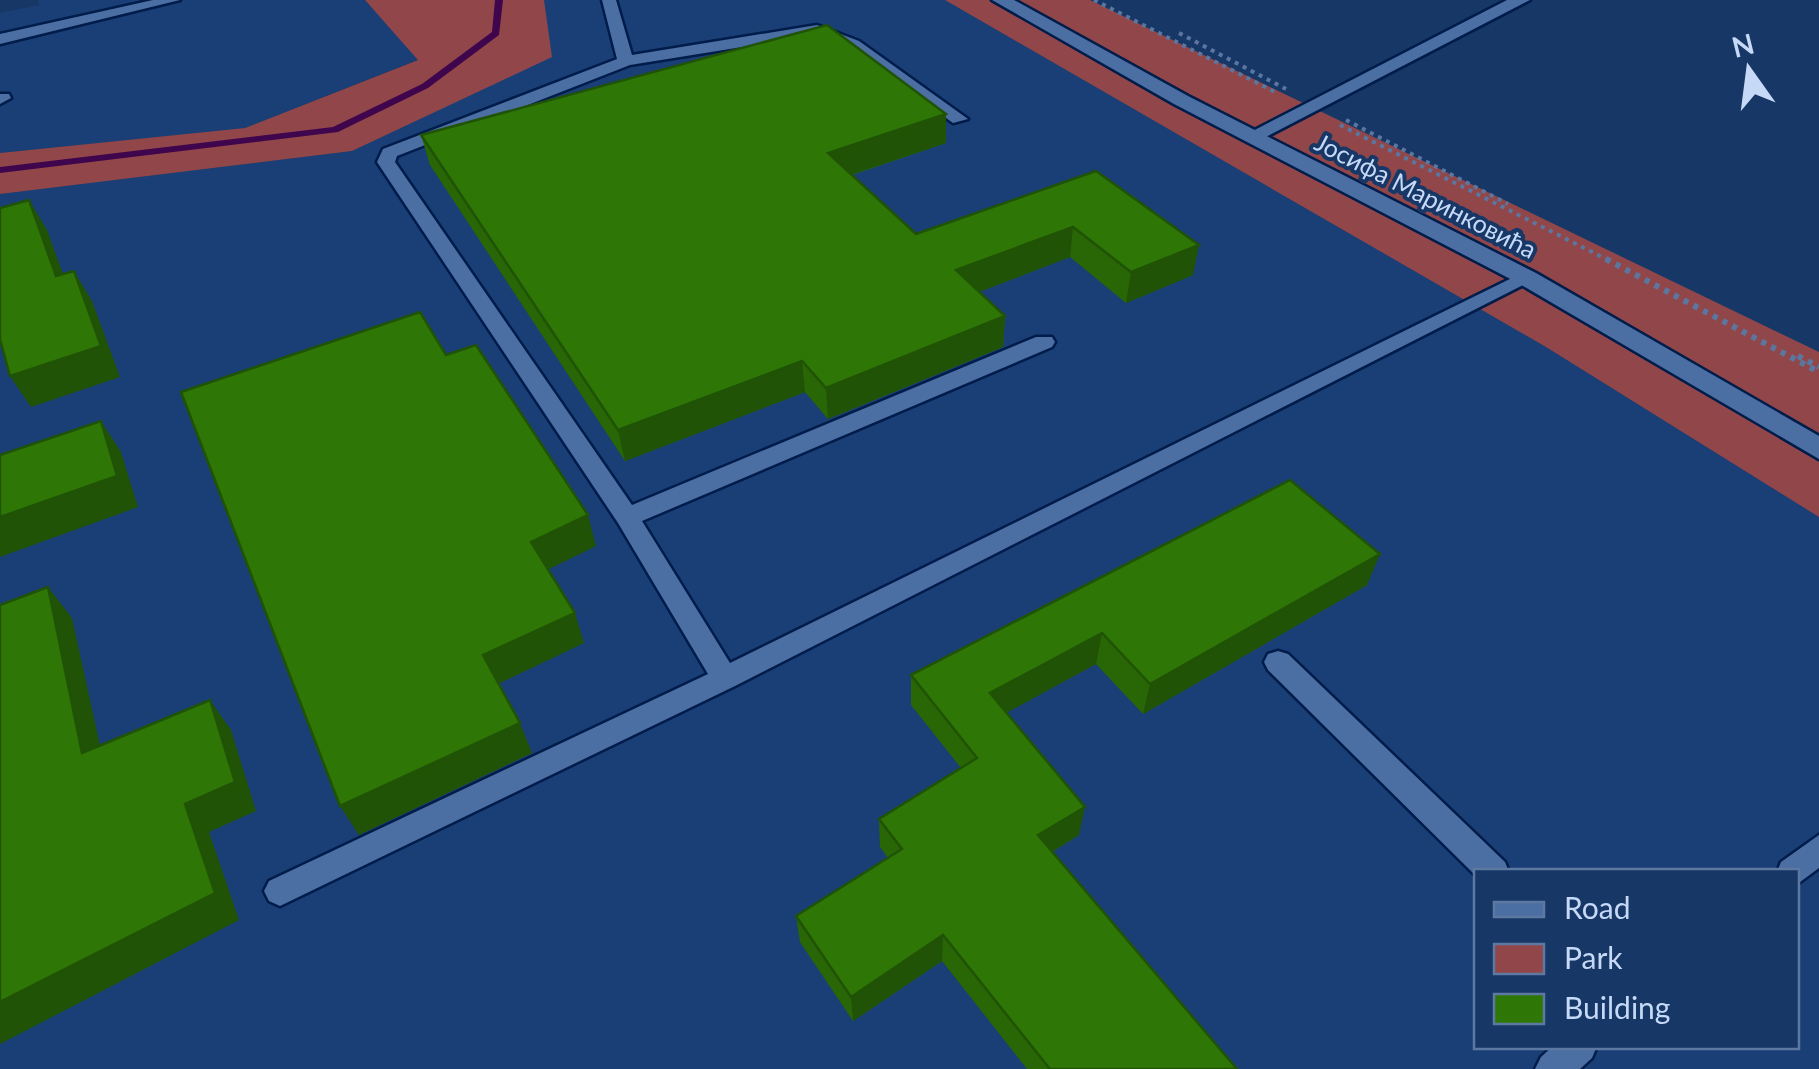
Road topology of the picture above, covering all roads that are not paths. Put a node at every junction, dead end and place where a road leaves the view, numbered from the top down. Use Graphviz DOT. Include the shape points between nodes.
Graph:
graph roads {
  1 [pos="173,0"];
  2 [pos="609,0"];
  3 [pos="1002,0"];
  4 [pos="1468,0"];
  5 [pos="1512,5"];
  6 [pos="0,39"];
  7 [pos="626,60"];
  8 [pos="959,119"];
  9 [pos="1253,136"];
  10 [pos="1527,278"];
  11 [pos="1044,342"];
  12 [pos="1819,449"];
  13 [pos="627,517"];
  14 [pos="1278,662"];
  15 [pos="725,678"];
  16 [pos="1819,849"];
  17 [pos="1491,869"];
  18 [pos="1796,869"];
  19 [pos="280,892"];
  20 [pos="1577,1049"];
  21 [pos="1554,1069"];
  1 -- 6 [label="lane"];
  2 -- 7 [label="lane"];
  3 -- 9 [label="street, Јосифа Маринковића"];
  4 -- 5 [label="street"];
  5 -- 9 [label="street"];
  7 -- 8 [label="lane" via="817,30 854,44"];
  7 -- 13 [label="lane" via="389,153 386,162"];
  9 -- 10 [label="street, Јосифа Маринковића"];
  10 -- 12 [label="street, Јосифа Маринковића"];
  10 -- 15 [label="lane"];
  11 -- 13 [label="lane"];
  13 -- 15 [label="lane"];
  14 -- 17 [label="lane"];
  15 -- 19 [label="lane"];
  16 -- 18 [label="lane"];
  20 -- 21 [label="lane"];
}
